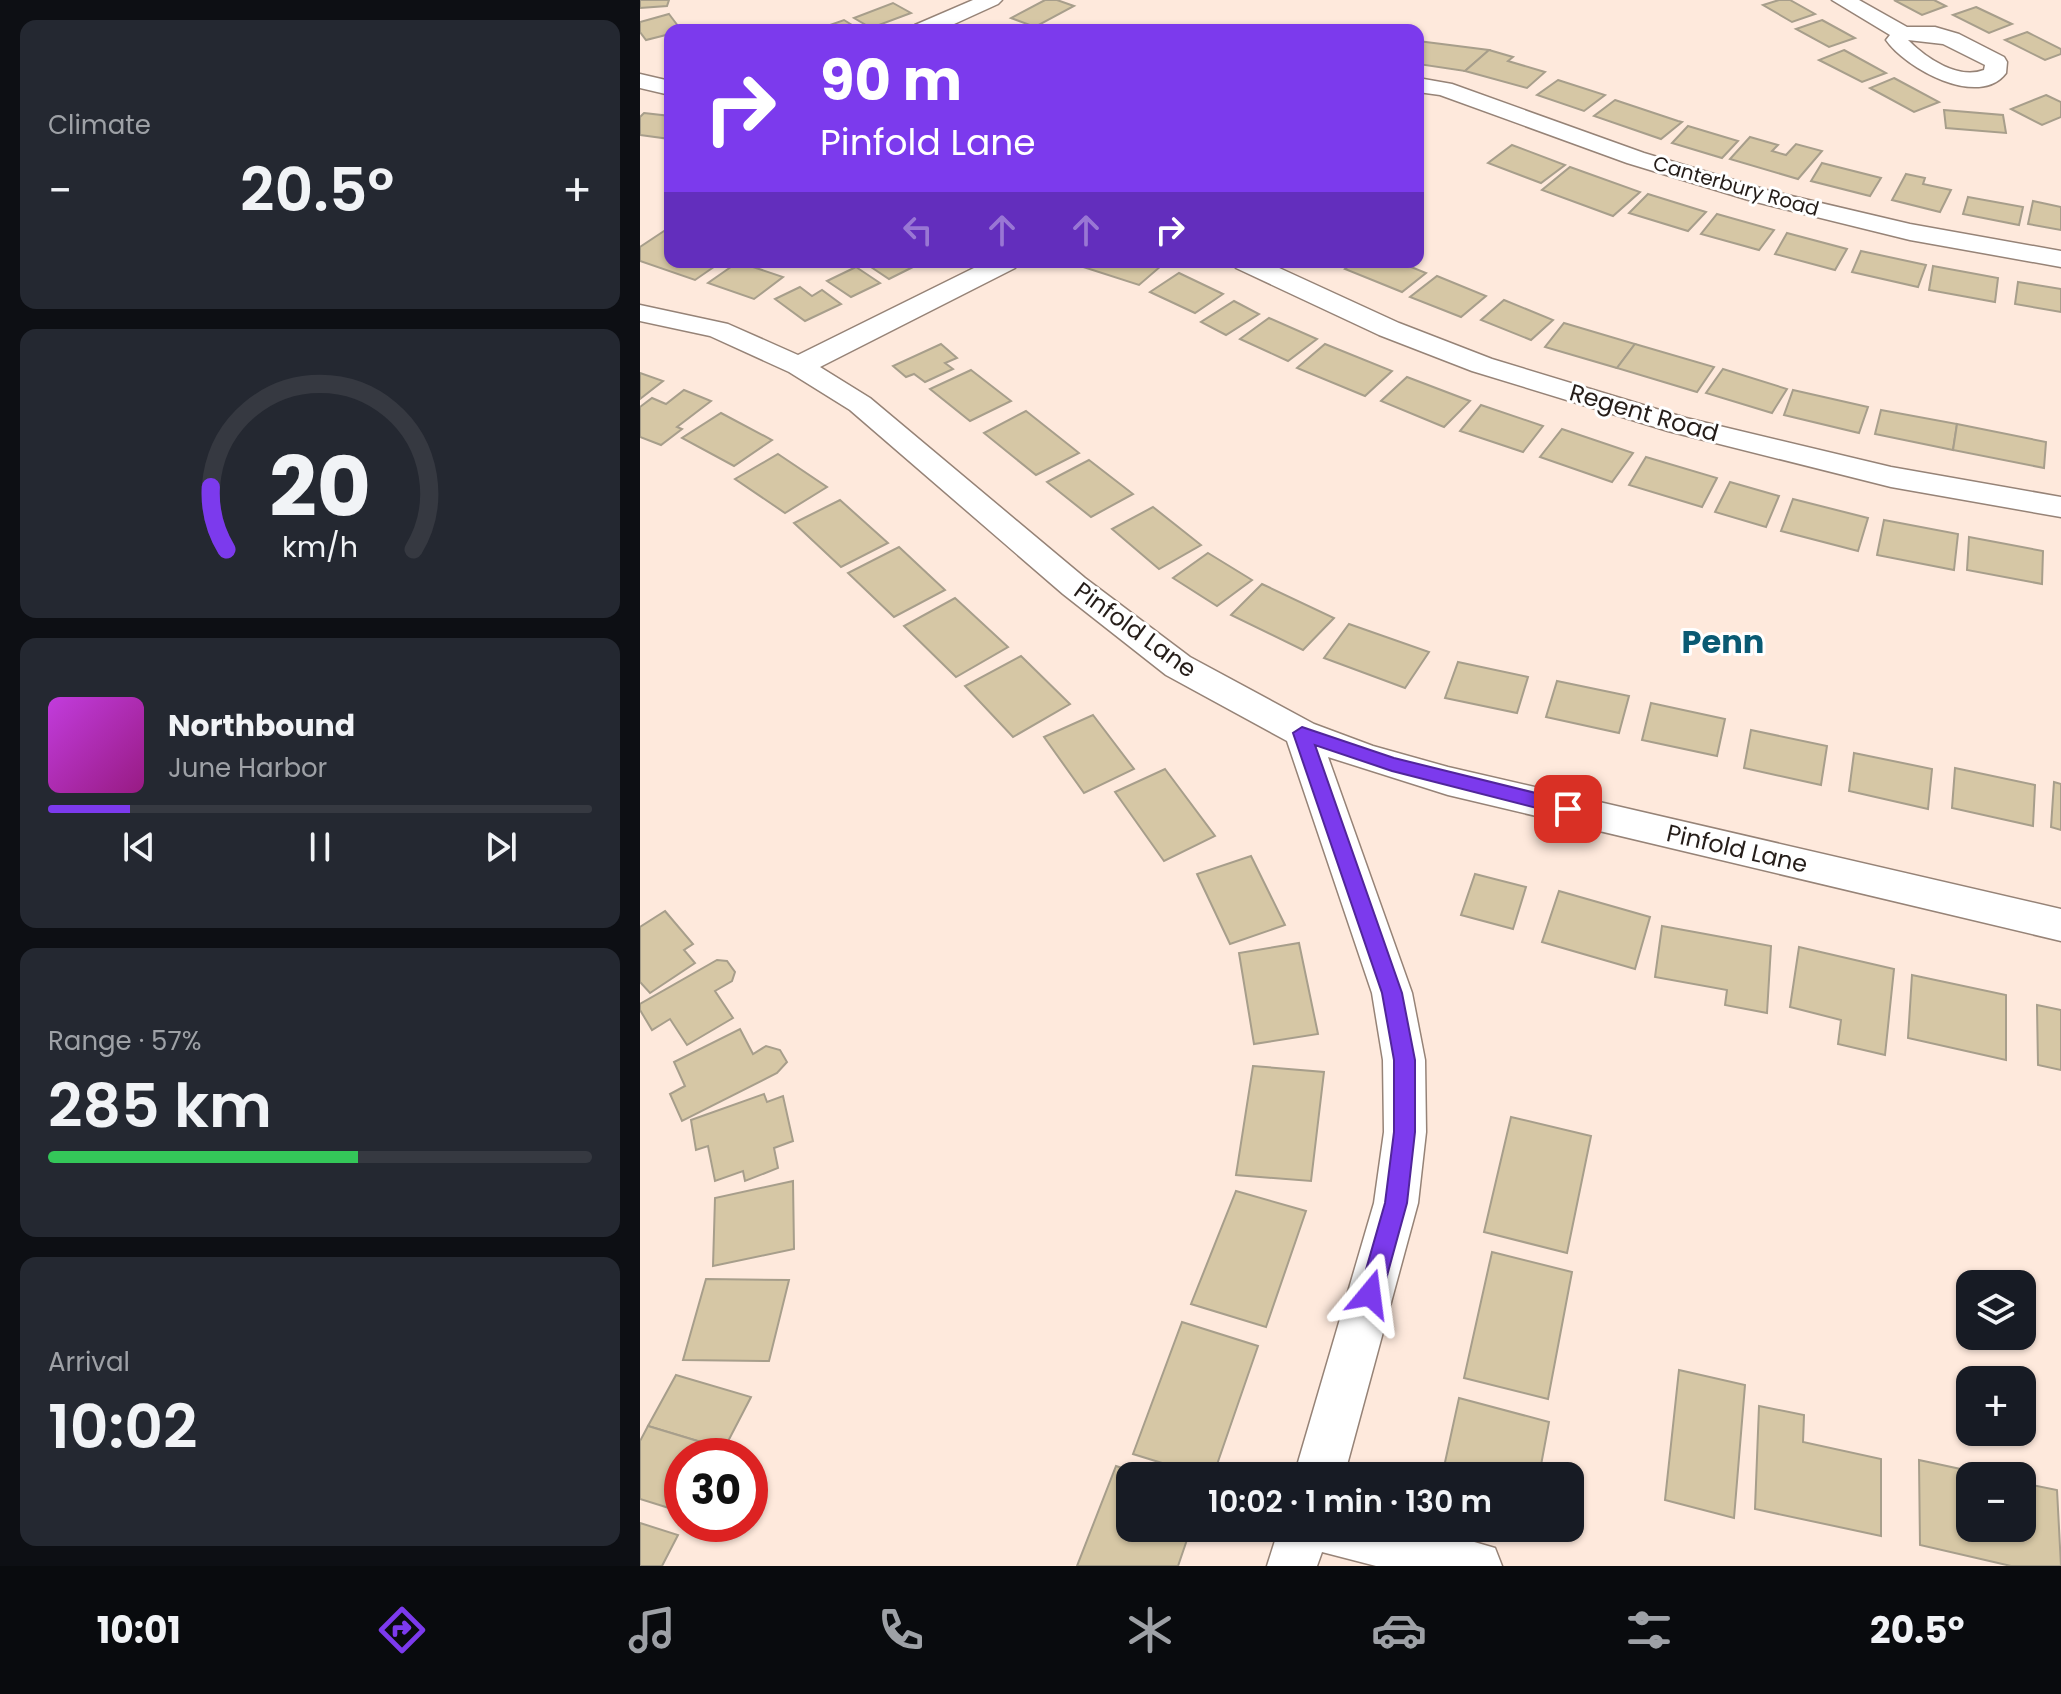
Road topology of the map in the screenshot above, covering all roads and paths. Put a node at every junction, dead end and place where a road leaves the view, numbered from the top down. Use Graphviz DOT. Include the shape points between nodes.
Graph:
graph roads {
  1 [pos="991,0"];
  2 [pos="1843,0"];
  3 [pos="937,24"];
  4 [pos="1902,33"];
  5 [pos="640,81"];
  6 [pos="1424,86"];
  7 [pos="664,87"];
  8 [pos="2061,259"];
  9 [pos="994,268"];
  10 [pos="1258,268"];
  11 [pos="640,313"];
  12 [pos="799,366"];
  13 [pos="2061,507"];
  14 [pos="1302,733"];
  15 [pos="2061,925"];
  16 [pos="1323,1462"];
  17 [pos="1300,1542"];
  18 [pos="1380,1542"];
  19 [pos="1292,1566"];
  20 [pos="1477,1566"];
  1 -- 3 [label="street"];
  2 -- 4 [label="street"];
  5 -- 7 [label="street"];
  6 -- 8 [label="street, Canterbury Road" via="1784,201"];
  9 -- 12 [label="street"];
  10 -- 13 [label="street, Regent Road" via="1482,365 1678,425 1891,477"];
  11 -- 12 [label="street, Pinfold Lane" via="718,330"];
  12 -- 14 [label="street, Pinfold Lane" via="860,404 1074,586 1178,666"];
  14 -- 15 [label="street, Pinfold Lane" via="1448,781"];
  14 -- 16 [label="street" via="1392,993 1404,1060 1405,1132 1396,1203"];
  17 -- 19 [label="street"];
  18 -- 20 [label="street"];
}
